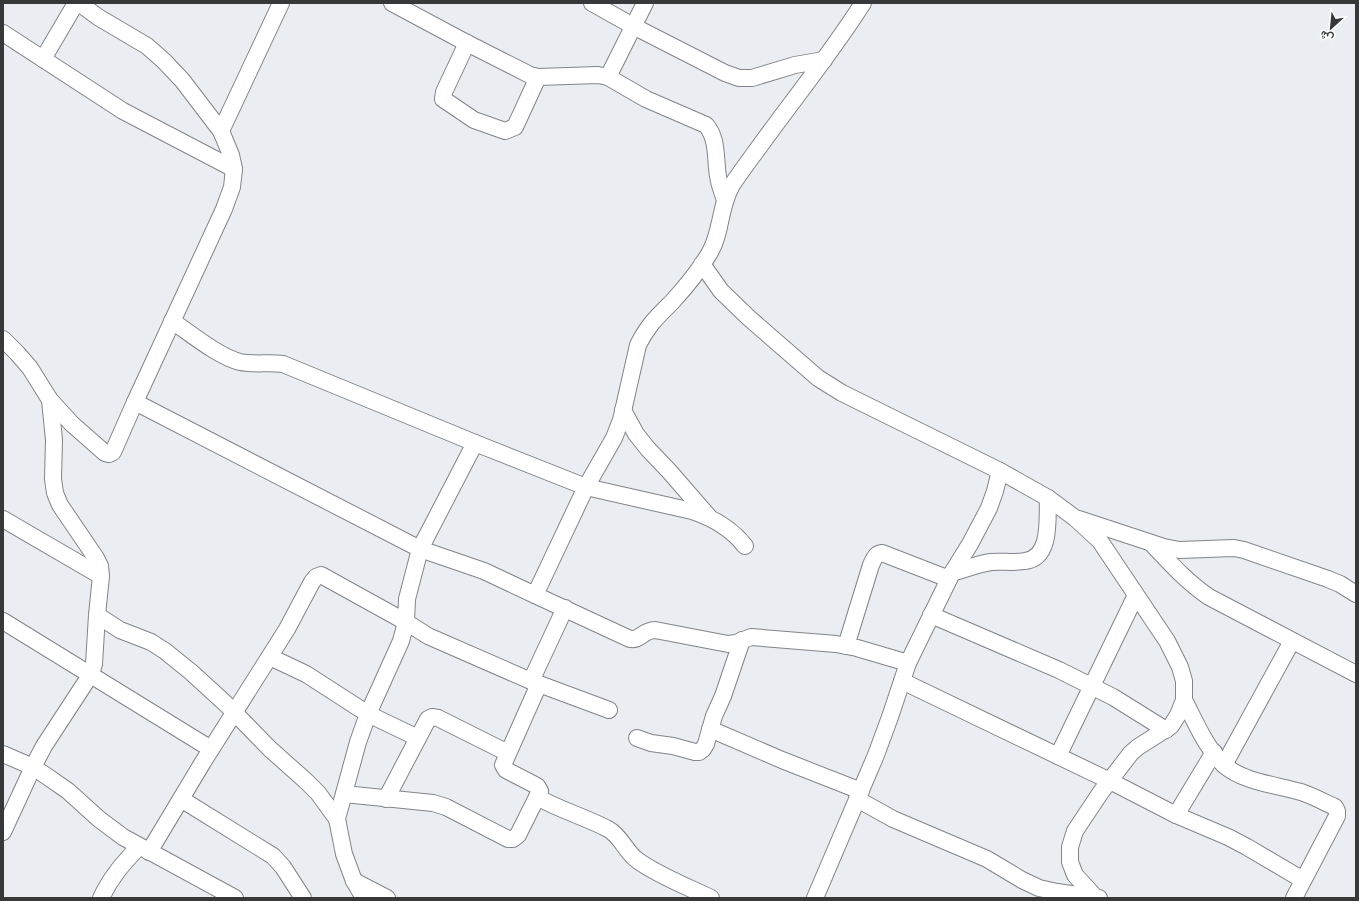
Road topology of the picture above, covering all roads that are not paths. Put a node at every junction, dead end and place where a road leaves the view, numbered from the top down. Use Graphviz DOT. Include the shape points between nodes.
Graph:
graph roads {
  1 [pos="76,3"];
  2 [pos="79,3"];
  3 [pos="281,3"];
  4 [pos="392,3"];
  5 [pos="592,3"];
  6 [pos="645,3"];
  7 [pos="863,3"];
  8 [pos="633,26"];
  9 [pos="3,33"];
  10 [pos="467,43"];
  11 [pos="43,59"];
  12 [pos="824,60"];
  13 [pos="538,77"];
  14 [pos="608,77"];
  15 [pos="221,132"];
  16 [pos="234,169"];
  17 [pos="725,200"];
  18 [pos="702,264"];
  19 [pos="172,321"];
  20 [pos="3,339"];
  21 [pos="50,400"];
  22 [pos="135,402"];
  23 [pos="623,410"];
  24 [pos="475,443"];
  25 [pos="1000,471"];
  26 [pos="586,487"];
  27 [pos="1048,498"];
  28 [pos="709,517"];
  29 [pos="1075,518"];
  30 [pos="3,519"];
  31 [pos="1151,543"];
  32 [pos="745,546"];
  33 [pos="420,549"];
  34 [pos="101,576"];
  35 [pos="951,576"];
  36 [pos="1356,594"];
  37 [pos="535,595"];
  38 [pos="1136,595"];
  39 [pos="565,608"];
  40 [pos="97,615"];
  41 [pos="931,615"];
  42 [pos="3,621"];
  43 [pos="406,622"];
  44 [pos="742,640"];
  45 [pos="1292,641"];
  46 [pos="846,646"];
  47 [pos="270,657"];
  48 [pos="908,663"];
  49 [pos="91,674"];
  50 [pos="1356,674"];
  51 [pos="902,681"];
  52 [pos="535,682"];
  53 [pos="1092,686"];
  54 [pos="1184,700"];
  55 [pos="609,710"];
  56 [pos="234,712"];
  57 [pos="368,714"];
  58 [pos="710,729"];
  59 [pos="1166,730"];
  60 [pos="418,738"];
  61 [pos="637,738"];
  62 [pos="211,749"];
  63 [pos="1214,752"];
  64 [pos="508,753"];
  65 [pos="3,754"];
  66 [pos="1058,756"];
  67 [pos="1224,765"];
  68 [pos="33,767"];
  69 [pos="1110,781"];
  70 [pos="344,794"];
  71 [pos="859,795"];
  72 [pos="537,797"];
  73 [pos="386,798"];
  74 [pos="180,799"];
  75 [pos="1176,815"];
  76 [pos="337,819"];
  77 [pos="3,832"];
  78 [pos="144,849"];
  79 [pos="1303,880"];
  80 [pos="354,881"];
  81 [pos="101,898"];
  82 [pos="234,898"];
  83 [pos="303,898"];
  84 [pos="364,898"];
  85 [pos="387,898"];
  86 [pos="711,898"];
  87 [pos="815,898"];
  88 [pos="1097,898"];
  89 [pos="1294,898"];
  1 -- 11 [label="street"];
  2 -- 15 [label="street" via="147,46 164,60"];
  3 -- 15 [label="street"];
  4 -- 10 [label="street"];
  5 -- 8 [label="street"];
  6 -- 8 [label="street"];
  7 -- 12 [label="street"];
  8 -- 12 [label="street" via="739,78 752,78"];
  8 -- 14 [label="street"];
  9 -- 11 [label="street"];
  10 -- 13 [label="street" via="522,72"];
  10 -- 13 [label="street" via="443,99 481,124 505,131 515,127"];
  11 -- 16 [label="street" via="123,111"];
  12 -- 17 [label="street" via="736,180"];
  13 -- 14 [label="street"];
  14 -- 17 [label="street" via="646,99 706,125 714,139 718,178"];
  15 -- 16 [label="street"];
  16 -- 19 [label="street" via="232,187 224,208"];
  17 -- 18 [label="street" via="716,237"];
  18 -- 23 [label="street" via="643,334 638,345"];
  18 -- 25 [label="street" via="721,291 818,378 842,394"];
  19 -- 22 [label="street"];
  19 -- 24 [label="street" via="230,359 283,364"];
  20 -- 21 [label="street" via="30,368"];
  21 -- 22 [label="street" via="105,454 113,452"];
  21 -- 34 [label="street" via="55,493 60,505 96,558"];
  22 -- 33 [label="street"];
  23 -- 26 [label="street" via="614,438"];
  23 -- 28 [label="street" via="644,444"];
  24 -- 26 [label="street"];
  24 -- 33 [label="street"];
  25 -- 27 [label="street"];
  25 -- 35 [label="street" via="989,508"];
  26 -- 28 [label="street"];
  26 -- 37 [label="street"];
  27 -- 29 [label="street"];
  27 -- 35 [label="street" via="1047,538 1039,555 1025,562 983,564"];
  28 -- 32 [label="street" via="738,537"];
  29 -- 31 [label="street"];
  29 -- 38 [label="street" via="1100,541"];
  30 -- 34 [label="street"];
  31 -- 36 [label="street" via="1179,550 1244,550 1328,578"];
  31 -- 45 [label="street" via="1180,573 1209,597"];
  33 -- 37 [label="street" via="484,572"];
  33 -- 43 [label="street" via="407,599"];
  34 -- 40 [label="street"];
  35 -- 41 [label="street"];
  35 -- 46 [label="street" via="882,553 878,554 871,565"];
  37 -- 39 [label="street"];
  38 -- 53 [label="street"];
  38 -- 54 [label="street" via="1180,666 1184,680"];
  39 -- 44 [label="street" via="634,640 646,632 655,630 728,644"];
  39 -- 52 [label="street"];
  40 -- 49 [label="street"];
  40 -- 56 [label="street" via="120,630 146,639 165,651"];
  41 -- 48 [label="street"];
  41 -- 53 [label="street"];
  42 -- 49 [label="street"];
  43 -- 47 [label="street" via="321,575 312,582"];
  43 -- 52 [label="street" via="428,636"];
  43 -- 57 [label="street" via="401,641"];
  44 -- 46 [label="street" via="752,637"];
  44 -- 58 [label="street"];
  45 -- 50 [label="street"];
  45 -- 67 [label="street"];
  46 -- 48 [label="street"];
  47 -- 56 [label="street"];
  47 -- 57 [label="street" via="306,674"];
  48 -- 51 [label="street"];
  49 -- 62 [label="street"];
  49 -- 68 [label="street"];
  51 -- 66 [label="street"];
  51 -- 71 [label="street"];
  52 -- 55 [label="street"];
  52 -- 64 [label="street"];
  53 -- 59 [label="street"];
  53 -- 66 [label="street"];
  54 -- 59 [label="street" via="1171,726"];
  54 -- 63 [label="street"];
  56 -- 62 [label="street"];
  56 -- 76 [label="street" via="318,793"];
  57 -- 60 [label="street"];
  57 -- 70 [label="street"];
  58 -- 61 [label="street" via="706,744 699,752"];
  58 -- 71 [label="street"];
  59 -- 69 [label="street" via="1134,750"];
  60 -- 64 [label="street" via="428,719 438,718"];
  60 -- 73 [label="street"];
  62 -- 74 [label="street"];
  63 -- 67 [label="street"];
  63 -- 75 [label="street"];
  64 -- 72 [label="street" via="504,768 539,788"];
  65 -- 68 [label="street"];
  66 -- 69 [label="street"];
  67 -- 79 [label="street" via="1256,781 1302,793 1335,807 1337,816"];
  68 -- 77 [label="street"];
  68 -- 78 [label="street" via="68,791 123,837"];
  69 -- 75 [label="street"];
  69 -- 88 [label="street" via="1075,831 1070,847 1070,862 1075,875"];
  70 -- 73 [label="street"];
  70 -- 76 [label="street"];
  71 -- 87 [label="street"];
  71 -- 88 [label="street" via="893,819 987,859 1040,888"];
  72 -- 73 [label="street" via="518,835 513,839 508,839 446,807"];
  72 -- 86 [label="street" via="607,829 619,838 638,861"];
  74 -- 78 [label="street"];
  74 -- 83 [label="street" via="273,856"];
  75 -- 79 [label="street" via="1241,844"];
  76 -- 80 [label="street" via="344,854"];
  78 -- 81 [label="street" via="120,867"];
  78 -- 82 [label="street"];
  79 -- 89 [label="street"];
  80 -- 84 [label="street"];
  80 -- 85 [label="street"];
}
